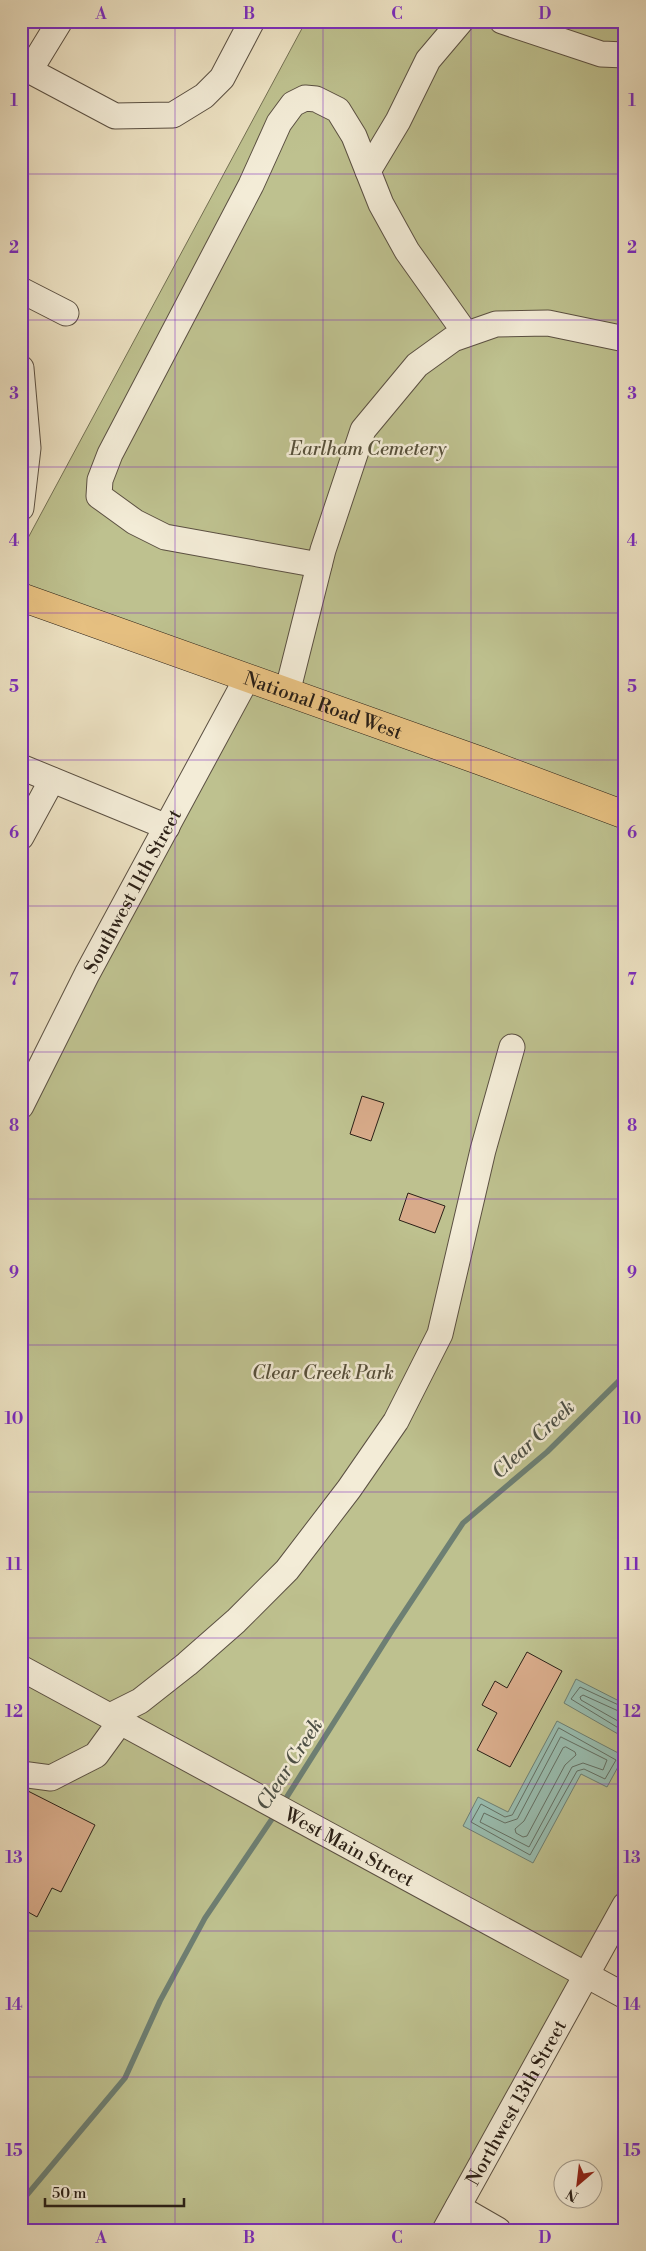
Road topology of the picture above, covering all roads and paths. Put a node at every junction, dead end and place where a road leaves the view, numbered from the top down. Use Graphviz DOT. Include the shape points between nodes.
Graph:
graph roads {
  1 [pos="60,21"];
  2 [pos="252,21"];
  3 [pos="461,21"];
  4 [pos="502,21"];
  5 [pos="613,55"];
  6 [pos="26,68"];
  7 [pos="625,71"];
  8 [pos="368,171"];
  9 [pos="21,290"];
  10 [pos="66,313"];
  11 [pos="466,334"];
  12 [pos="625,339"];
  13 [pos="21,368"];
  14 [pos="21,508"];
  15 [pos="319,565"];
  16 [pos="21,597"];
  17 [pos="246,678"];
  18 [pos="287,693"];
  19 [pos="21,767"];
  20 [pos="52,780"];
  21 [pos="625,816"];
  22 [pos="167,827"];
  23 [pos="21,837"];
  24 [pos="512,1048"];
  25 [pos="21,1106"];
  26 [pos="21,1668"];
  27 [pos="115,1719"];
  28 [pos="21,1774"];
  29 [pos="625,1905"];
  30 [pos="586,1975"];
  31 [pos="625,1996"];
  32 [pos="458,2206"];
  33 [pos="445,2230"];
  34 [pos="498,2230"];
  1 -- 6 [label="street"];
  2 -- 6 [label="street" via="222,78 204,96 172,115 115,116"];
  3 -- 8 [label="street" via="428,60 398,121"];
  4 -- 5 [label="street"];
  5 -- 7 [label="street"];
  8 -- 11 [label="street" via="381,204 407,251"];
  8 -- 15 [label="street" via="354,136 338,110 316,99 305,98 293,104 279,123 251,185 110,454 100,480 99,496 135,522 165,537"];
  9 -- 10 [label="street"];
  11 -- 12 [label="street" via="496,324 548,324"];
  11 -- 15 [label="street" via="452,339 417,365 363,430"];
  13 -- 14 [label="street" via="28,448"];
  15 -- 18 [label="street"];
  16 -- 17 [label="main road, National Road West"];
  17 -- 18 [label="main road, National Road West"];
  17 -- 22 [label="street, Southwest 11th Street"];
  18 -- 21 [label="main road, National Road West"];
  19 -- 20 [label="street"];
  20 -- 22 [label="street"];
  20 -- 23 [label="street"];
  22 -- 25 [label="street, Southwest 11th Street" via="87,974"];
  24 -- 27 [label="street" via="440,1334 396,1420 288,1570 187,1664"];
  26 -- 27 [label="street, West Main Street"];
  27 -- 28 [label="street" via="96,1755 52,1778"];
  27 -- 30 [label="street, West Main Street"];
  29 -- 30 [label="street, Northwest 13th Street"];
  30 -- 31 [label="street, West Main Street"];
  30 -- 32 [label="street, Northwest 13th Street"];
  32 -- 33 [label="street, Northwest 13th Street"];
  32 -- 34 [label="street"];
}
